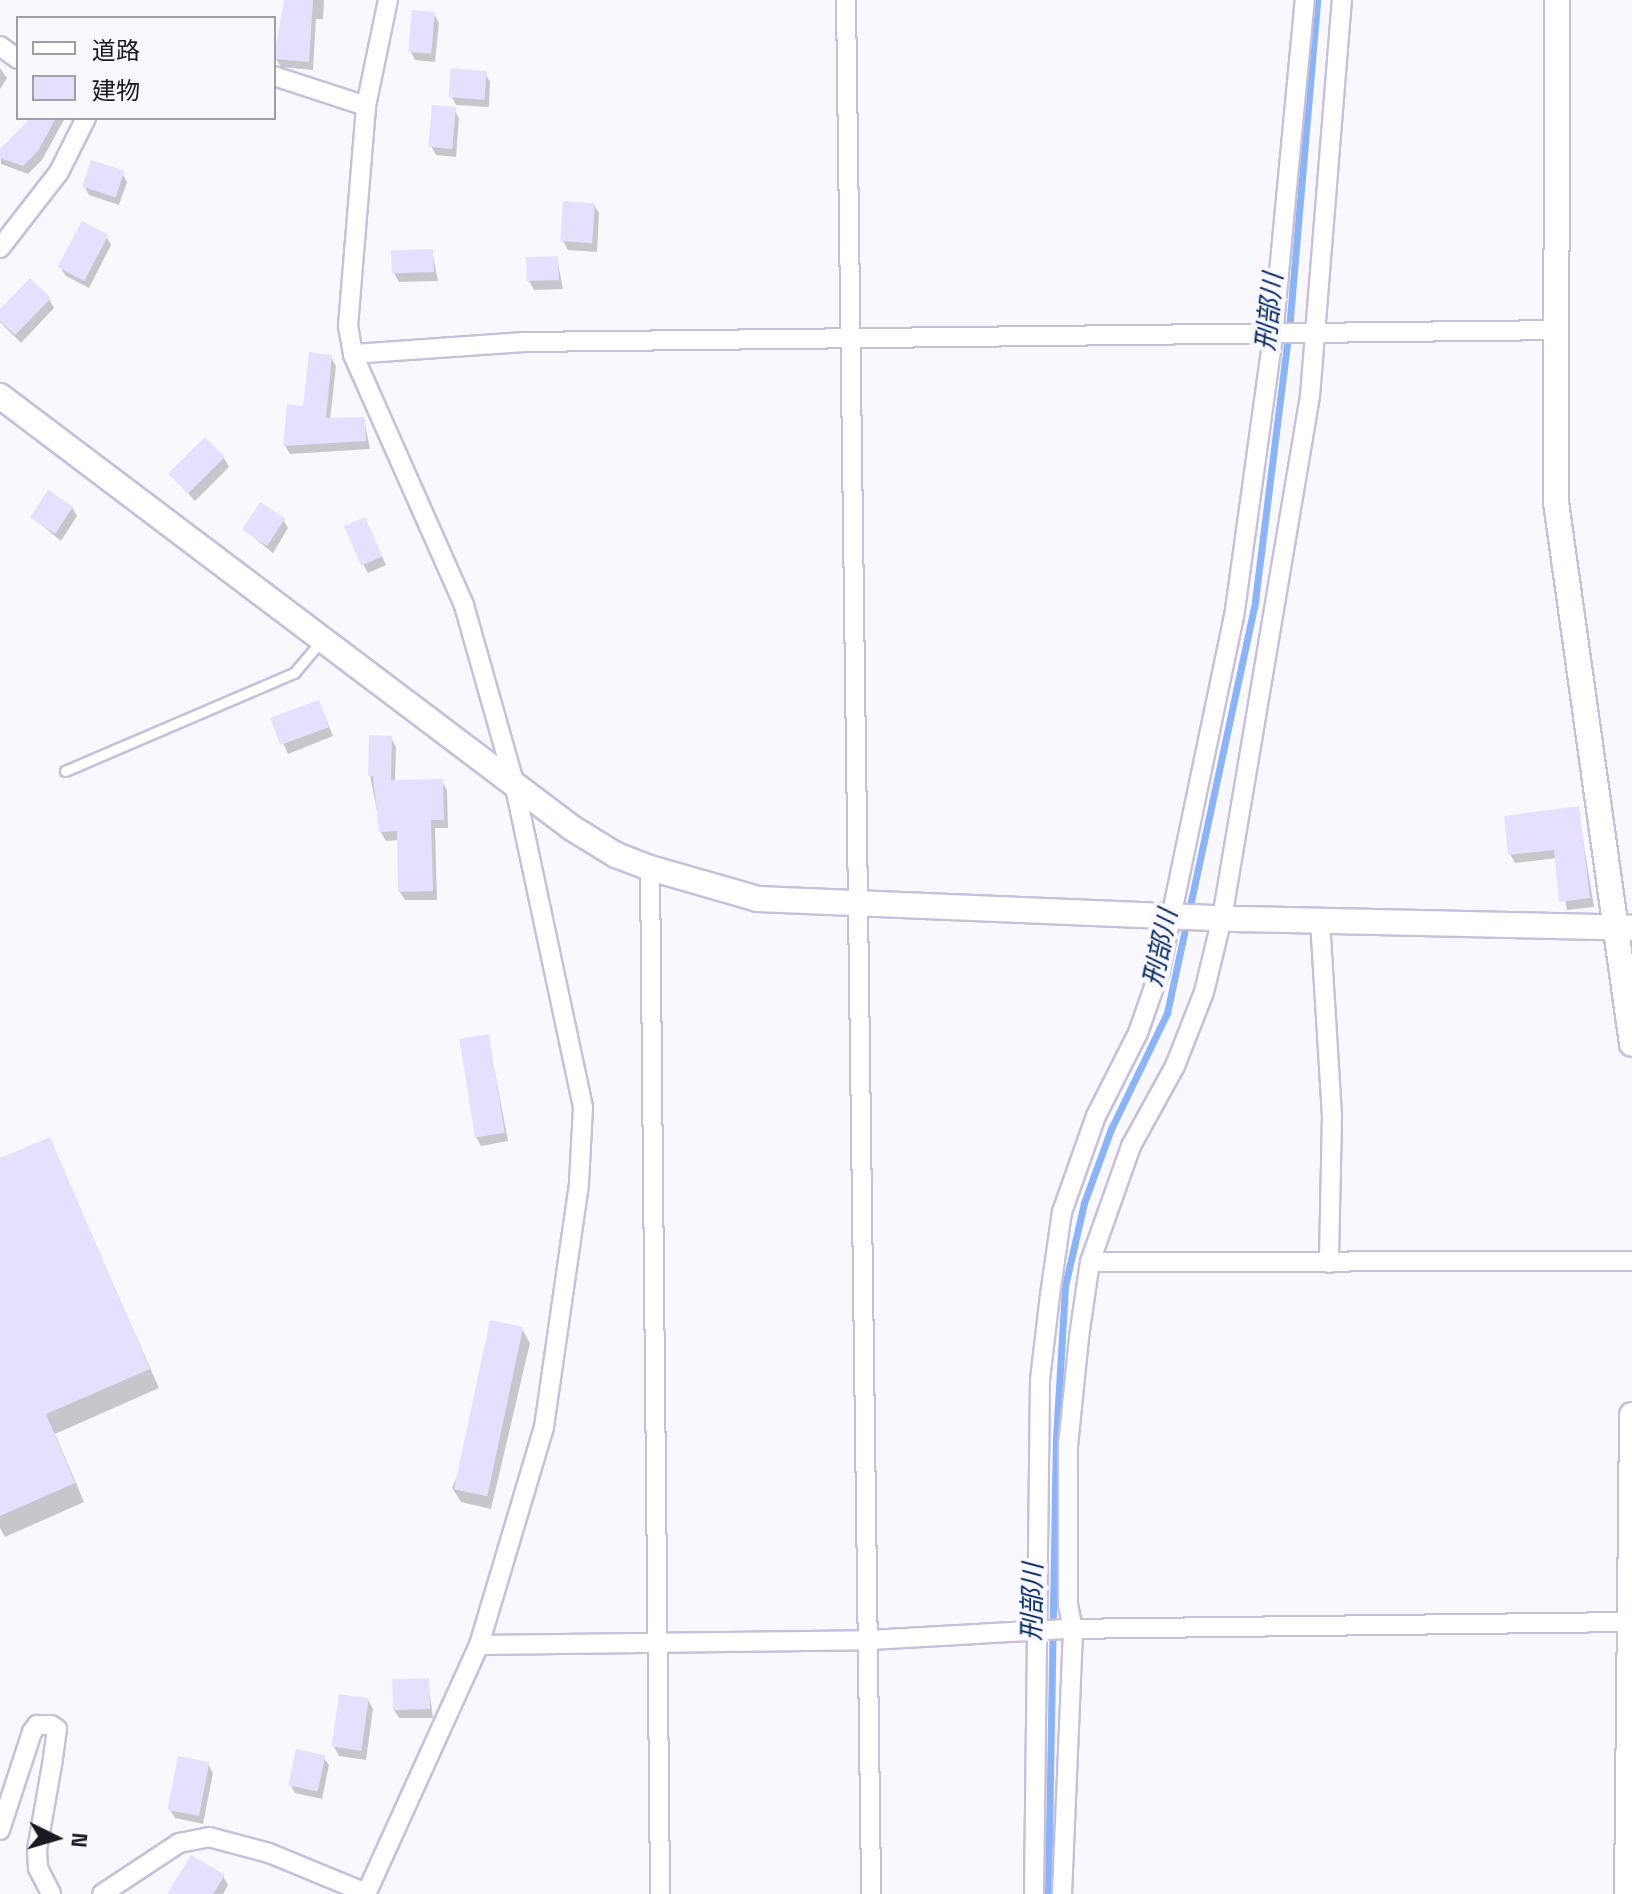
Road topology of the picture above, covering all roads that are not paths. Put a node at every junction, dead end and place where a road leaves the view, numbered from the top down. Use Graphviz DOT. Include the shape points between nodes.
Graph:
graph roads {
  1 [pos="388,0"];
  2 [pos="846,0"];
  3 [pos="1305,0"];
  4 [pos="1342,0"];
  5 [pos="1557,0"];
  6 [pos="276,77"];
  7 [pos="366,106"];
  8 [pos="85,120"];
  9 [pos="0,248"];
  10 [pos="1559,330"];
  11 [pos="1311,335"];
  12 [pos="1276,336"];
  13 [pos="852,341"];
  14 [pos="353,354"];
  15 [pos="0,396"];
  16 [pos="321,641"];
  17 [pos="65,771"];
  18 [pos="514,782"];
  19 [pos="650,868"];
  20 [pos="859,901"];
  21 [pos="1175,915"];
  22 [pos="1220,918"];
  23 [pos="1320,920"];
  24 [pos="1623,928"];
  25 [pos="1632,1044"];
  26 [pos="1632,1261"];
  27 [pos="1090,1262"];
  28 [pos="1329,1263"];
  29 [pos="1632,1415"];
  30 [pos="1631,1622"];
  31 [pos="1057,1630"];
  32 [pos="661,1640"];
  33 [pos="869,1640"];
  34 [pos="479,1645"];
  35 [pos="0,1830"];
  36 [pos="51,1894"];
  37 [pos="102,1894"];
  38 [pos="366,1894"];
  39 [pos="660,1894"];
  40 [pos="871,1894"];
  41 [pos="1034,1894"];
  42 [pos="1062,1894"];
  43 [pos="1627,1894"];
  1 -- 7 [label="street"];
  2 -- 13 [label="street"];
  3 -- 12 [label="street"];
  4 -- 11 [label="street"];
  5 -- 10 [label="street" via="1553,87"];
  6 -- 7 [label="street"];
  7 -- 14 [label="street" via="348,326"];
  8 -- 9 [label="street" via="59,172"];
  10 -- 11 [label="street"];
  10 -- 24 [label="street" via="1556,502"];
  11 -- 12 [label="street"];
  11 -- 22 [label="street" via="1296,503"];
  12 -- 13 [label="street"];
  12 -- 21 [label="street" via="1234,617"];
  13 -- 14 [label="street" via="523,342"];
  13 -- 20 [label="street" via="849,454"];
  14 -- 18 [label="street" via="464,605"];
  15 -- 16 [label="street"];
  16 -- 17 [label="lane" via="294,673"];
  16 -- 18 [label="street"];
  18 -- 19 [label="street" via="572,828"];
  18 -- 34 [label="street" via="582,1122 579,1183 544,1427"];
  19 -- 20 [label="street" via="758,899"];
  19 -- 32 [label="street"];
  20 -- 21 [label="street"];
  20 -- 33 [label="street"];
  21 -- 22 [label="street"];
  21 -- 31 [label="street" via="1138,1033 1096,1116 1062,1212 1040,1380"];
  22 -- 23 [label="street"];
  22 -- 27 [label="street" via="1204,992 1175,1066 1131,1146"];
  23 -- 24 [label="street"];
  23 -- 28 [label="street" via="1332,1116"];
  24 -- 25 [label="street"];
  26 -- 28 [label="street"];
  27 -- 28 [label="street"];
  27 -- 31 [label="street" via="1068,1446 1068,1605"];
  29 -- 30 [label="street"];
  30 -- 31 [label="street"];
  30 -- 43 [label="street"];
  31 -- 33 [label="street"];
  31 -- 41 [label="street"];
  31 -- 42 [label="street"];
  32 -- 33 [label="street"];
  32 -- 34 [label="street"];
  32 -- 39 [label="street"];
  33 -- 40 [label="street"];
  34 -- 38 [label="street"];
  35 -- 36 [label="street" via="32,1732 37,1725 51,1725 57,1729 37,1850 38,1868"];
  37 -- 38 [label="street" via="179,1843 209,1837 269,1853"];
}
